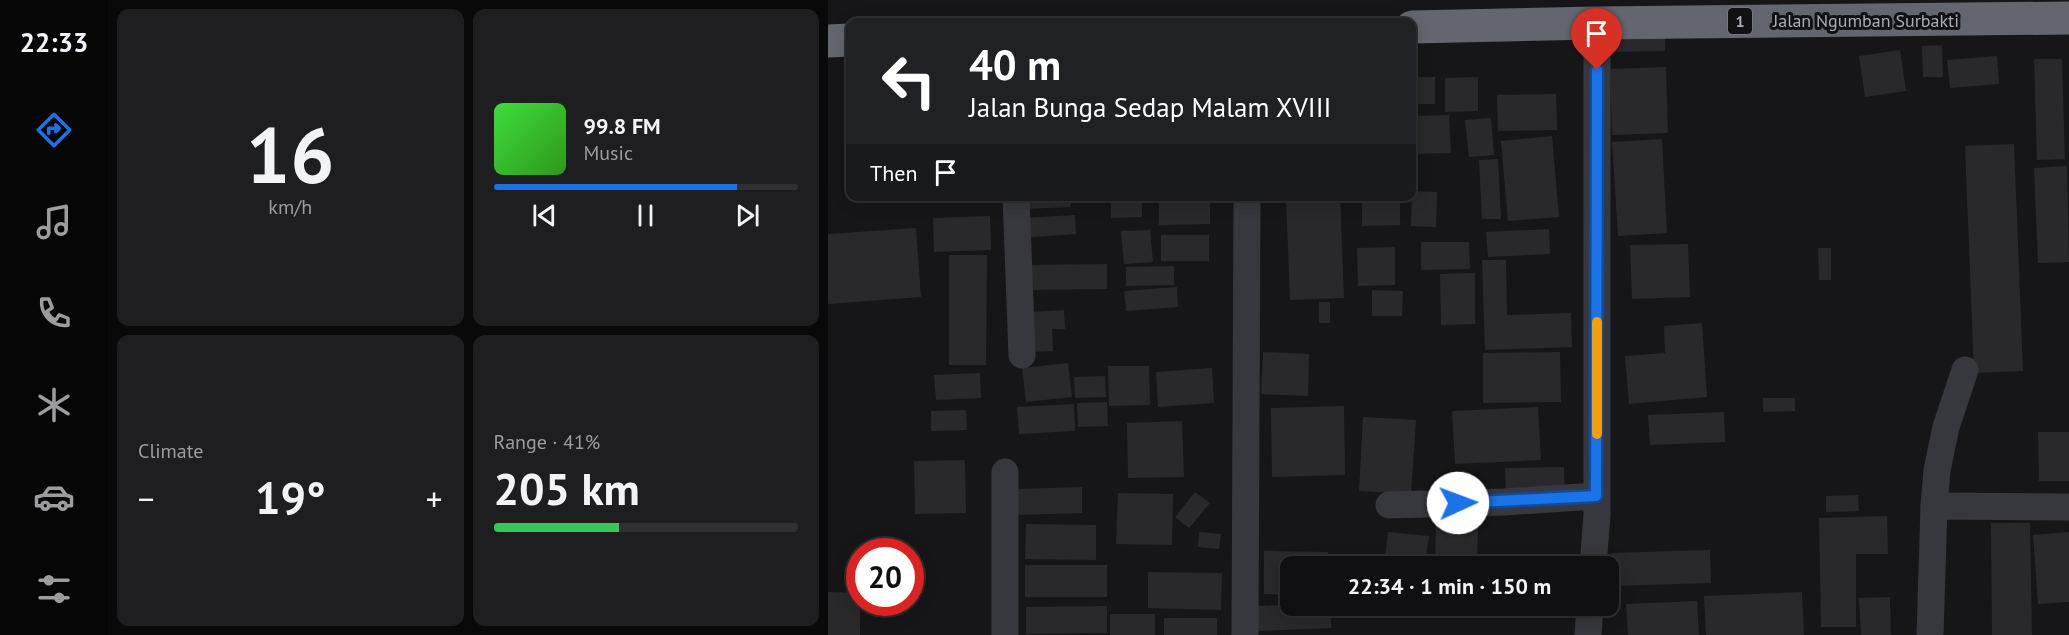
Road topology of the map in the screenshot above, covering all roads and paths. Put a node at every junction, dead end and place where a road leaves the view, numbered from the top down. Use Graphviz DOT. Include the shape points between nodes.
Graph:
graph roads {
  1 [pos="2069,18"];
  2 [pos="1597,22"];
  3 [pos="1416,27"];
  4 [pos="846,40"];
  5 [pos="828,41"];
  6 [pos="1016,201"];
  7 [pos="1247,201"];
  8 [pos="1022,355"];
  9 [pos="1965,370"];
  10 [pos="1005,472"];
  11 [pos="1596,496"];
  12 [pos="1389,505"];
  13 [pos="1934,506"];
  14 [pos="2069,507"];
  15 [pos="1593,556"];
  16 [pos="1589,616"];
  17 [pos="1005,635"];
  18 [pos="1245,635"];
  19 [pos="1588,635"];
  20 [pos="1930,635"];
  1 -- 2 [label="highway, Jalan Ngumban Surbakti / 1"];
  2 -- 3 [label="highway, Jalan Ngumban Surbakti / 1"];
  2 -- 11 [label="street"];
  4 -- 5 [label="highway"];
  6 -- 8 [label="street"];
  7 -- 18 [label="street"];
  9 -- 13 [label="street" via="1946,427"];
  10 -- 17 [label="street"];
  11 -- 12 [label="street"];
  11 -- 15 [label="street"];
  13 -- 14 [label="street"];
  13 -- 20 [label="street"];
  16 -- 19 [label="street"];
}
